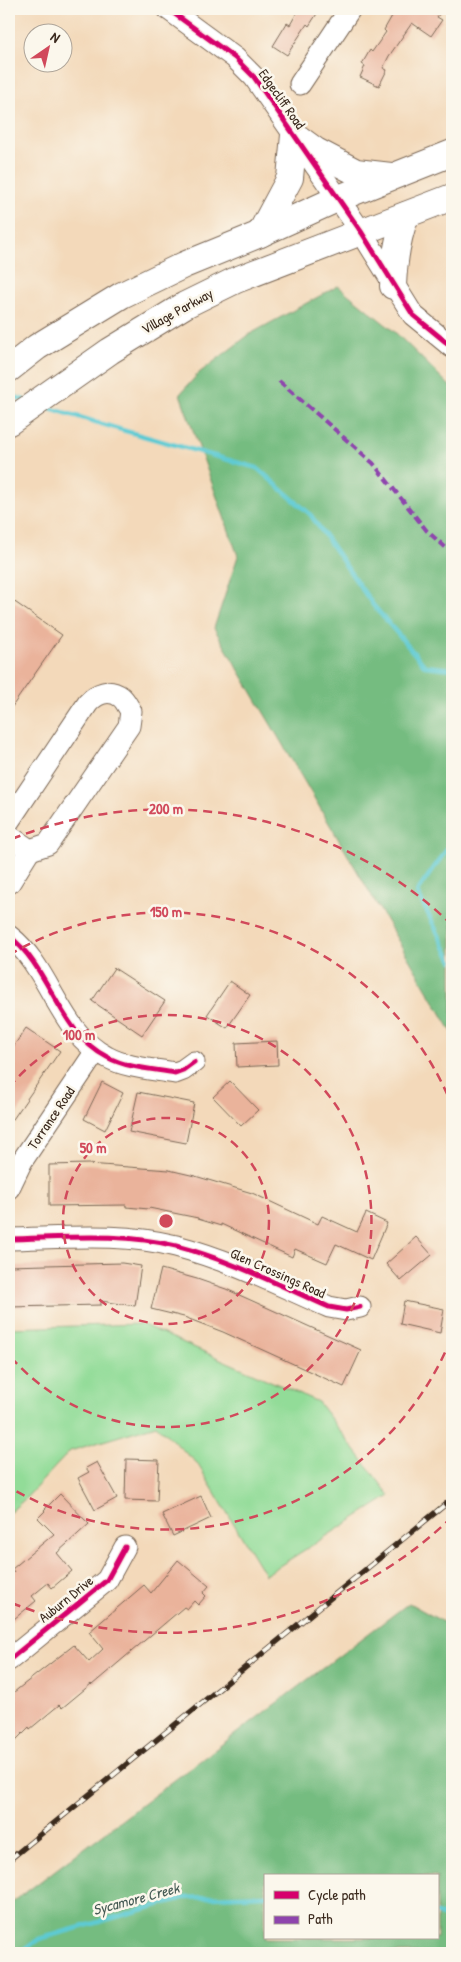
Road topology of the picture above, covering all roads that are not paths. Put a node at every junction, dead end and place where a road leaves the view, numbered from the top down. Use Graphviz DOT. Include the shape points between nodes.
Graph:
graph roads {
  1 [pos="168,9"];
  2 [pos="350,9"];
  3 [pos="300,84"];
  4 [pos="294,135"];
  5 [pos="452,153"];
  6 [pos="395,176"];
  7 [pos="339,198"];
  8 [pos="452,198"];
  9 [pos="406,215"];
  10 [pos="362,233"];
  11 [pos="260,234"];
  12 [pos="393,286"];
  13 [pos="452,348"];
  14 [pos="9,370"];
  15 [pos="9,422"];
  16 [pos="9,821"];
  17 [pos="9,836"];
  18 [pos="30,850"];
  19 [pos="9,881"];
  20 [pos="9,936"];
  21 [pos="96,1051"];
  22 [pos="194,1062"];
  23 [pos="9,1188"];
  24 [pos="9,1238"];
  25 [pos="360,1307"];
  26 [pos="125,1546"];
  27 [pos="9,1660"];
  1 -- 4 [label="street, Edgecliff Road" via="236,58 254,76"];
  2 -- 3 [label="street"];
  4 -- 6 [label="main road" via="356,172"];
  4 -- 7 [label="street, Edgecliff Road"];
  4 -- 11 [label="main road" via="290,178"];
  5 -- 6 [label="main road"];
  6 -- 7 [label="main road"];
  7 -- 10 [label="street, Edgecliff Road"];
  7 -- 11 [label="main road"];
  8 -- 9 [label="main road"];
  9 -- 10 [label="main road"];
  9 -- 12 [label="main road" via="397,240"];
  10 -- 12 [label="street, Edgecliff Road"];
  10 -- 15 [label="main road, Village Parkway" via="236,280 185,305"];
  11 -- 14 [label="main road" via="122,295 37,347"];
  12 -- 13 [label="street, Edgecliff Road" via="413,315"];
  16 -- 18 [label="street" via="96,694 108,692 122,697 131,711 129,726 48,844"];
  17 -- 18 [label="street"];
  18 -- 19 [label="street"];
  20 -- 21 [label="street" via="25,950 72,1026"];
  21 -- 22 [label="street" via="121,1063 175,1073"];
  21 -- 23 [label="street, Torrance Road" via="22,1161"];
  24 -- 25 [label="street, Glen Crossings Road" via="136,1239 175,1246 225,1261 329,1308 346,1310"];
  26 -- 27 [label="street, Auburn Drive" via="107,1580"];
}
